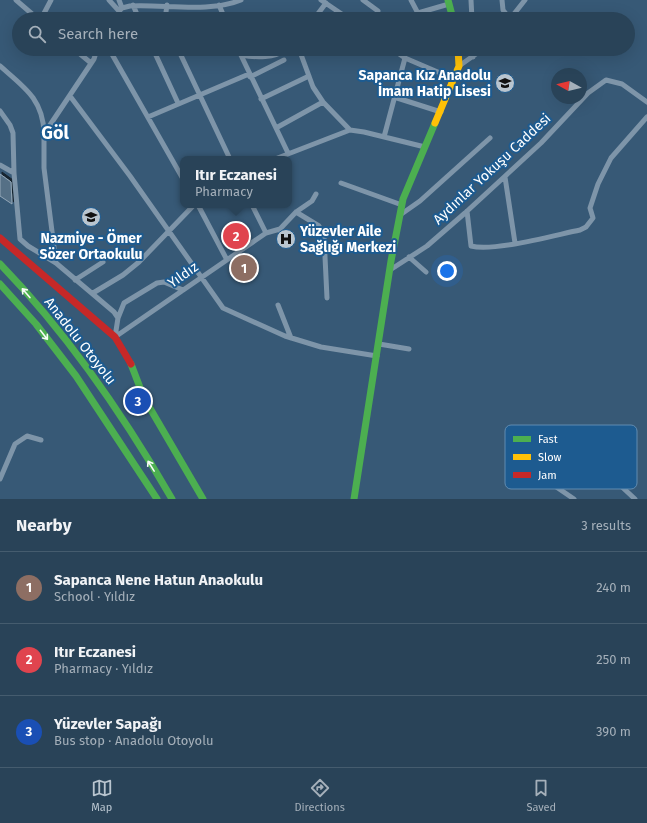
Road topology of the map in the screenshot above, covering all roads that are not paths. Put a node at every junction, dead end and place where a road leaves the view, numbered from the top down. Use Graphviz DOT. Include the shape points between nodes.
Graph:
graph roads {
  1 [pos="16,0"];
  2 [pos="51,0"];
  3 [pos="109,0"];
  4 [pos="119,0"];
  5 [pos="241,0"];
  6 [pos="362,0"];
  7 [pos="411,0"];
  8 [pos="471,0"];
  9 [pos="502,0"];
  10 [pos="525,0"];
  11 [pos="323,2"];
  12 [pos="449,2"];
  13 [pos="133,5"];
  14 [pos="167,5"];
  15 [pos="219,5"];
  16 [pos="120,10"];
  17 [pos="31,12"];
  18 [pos="44,12"];
  19 [pos="136,12"];
  20 [pos="166,12"];
  21 [pos="222,12"];
  22 [pos="318,12"];
  23 [pos="338,12"];
  24 [pos="377,12"];
  25 [pos="417,12"];
  26 [pos="421,12"];
  27 [pos="451,12"];
  28 [pos="472,12"];
  29 [pos="505,12"];
  30 [pos="516,12"];
  31 [pos="82,56"];
  32 [pos="94,56"];
  33 [pos="113,56"];
  34 [pos="156,56"];
  35 [pos="181,56"];
  36 [pos="241,56"];
  37 [pos="252,56"];
  38 [pos="270,56"];
  39 [pos="302,56"];
  40 [pos="402,56"];
  41 [pos="458,56"];
  42 [pos="473,57"];
  43 [pos="405,58"];
  44 [pos="284,60"];
  45 [pos="91,63"];
  46 [pos="0,66"];
  47 [pos="459,66"];
  48 [pos="250,75"];
  49 [pos="309,76"];
  50 [pos="454,79"];
  51 [pos="199,94"];
  52 [pos="70,96"];
  53 [pos="394,97"];
  54 [pos="261,98"];
  55 [pos="323,102"];
  56 [pos="647,102"];
  57 [pos="178,103"];
  58 [pos="0,110"];
  59 [pos="441,112"];
  60 [pos="148,117"];
  61 [pos="647,117"];
  62 [pos="276,128"];
  63 [pos="350,130"];
  64 [pos="44,134"];
  65 [pos="384,137"];
  66 [pos="490,138"];
  67 [pos="425,147"];
  68 [pos="288,153"];
  69 [pos="229,156"];
  70 [pos="282,156"];
  71 [pos="0,165"];
  72 [pos="14,173"];
  73 [pos="180,174"];
  74 [pos="505,178"];
  75 [pos="341,183"];
  76 [pos="316,194"];
  77 [pos="402,205"];
  78 [pos="191,208"];
  79 [pos="200,208"];
  80 [pos="254,208"];
  81 [pos="296,212"];
  82 [pos="467,212"];
  83 [pos="400,215"];
  84 [pos="168,230"];
  85 [pos="266,233"];
  86 [pos="0,238"];
  87 [pos="514,243"];
  88 [pos="409,257"];
  89 [pos="227,260"];
  90 [pos="103,262"];
  91 [pos="56,263"];
  92 [pos="0,264"];
  93 [pos="390,270"];
  94 [pos="426,272"];
  95 [pos="201,278"];
  96 [pos="75,280"];
  97 [pos="0,284"];
  98 [pos="183,290"];
  99 [pos="93,293"];
  100 [pos="327,298"];
  101 [pos="278,305"];
  102 [pos="118,318"];
  103 [pos="115,337"];
  104 [pos="291,338"];
  105 [pos="379,344"];
  106 [pos="409,349"];
  107 [pos="377,356"];
  108 [pos="41,440"];
  109 [pos="0,479"];
  110 [pos="559,489"];
  111 [pos="624,489"];
  112 [pos="157,499"];
  113 [pos="172,499"];
  114 [pos="203,499"];
  115 [pos="354,499"];
  116 [pos="574,499"];
  117 [pos="635,499"];
  1 -- 17 [label="street"];
  2 -- 18 [label="street"];
  3 -- 16 [label="street"];
  4 -- 16 [label="street"];
  5 -- 15 [label="street"];
  6 -- 24 [label="street"];
  7 -- 25 [label="street"];
  8 -- 28 [label="street"];
  9 -- 29 [label="street"];
  10 -- 30 [label="street"];
  11 -- 22 [label="street"];
  11 -- 23 [label="street"];
  12 -- 26 [label="street"];
  12 -- 27 [label="main road"];
  13 -- 14 [label="street"];
  13 -- 16 [label="street"];
  13 -- 19 [label="street"];
  14 -- 15 [label="street"];
  14 -- 20 [label="street"];
  15 -- 21 [label="street"];
  31 -- 45 [label="street"];
  32 -- 45 [label="street"];
  33 -- 60 [label="street"];
  34 -- 57 [label="street"];
  35 -- 51 [label="street"];
  36 -- 48 [label="street"];
  37 -- 38 [label="street"];
  39 -- 49 [label="street"];
  40 -- 43 [label="street"];
  41 -- 47 [label="main road"];
  42 -- 47 [label="street"];
  43 -- 50 [label="street"];
  43 -- 53 [label="street"];
  44 -- 48 [label="street"];
  45 -- 52 [label="street"];
  46 -- 64 [label="street" via="33,96 41,111"];
  47 -- 50 [label="main road"];
  48 -- 51 [label="street"];
  48 -- 54 [label="street"];
  49 -- 54 [label="street"];
  49 -- 55 [label="street"];
  50 -- 59 [label="main road"];
  51 -- 57 [label="street"];
  51 -- 69 [label="street"];
  52 -- 64 [label="street"];
  52 -- 84 [label="street"];
  53 -- 59 [label="street"];
  53 -- 65 [label="street"];
  54 -- 62 [label="street"];
  55 -- 62 [label="street"];
  55 -- 63 [label="street"];
  56 -- 74 [label="street, Aydınlar Yokuşu Caddesi" via="617,82 606,80 588,93 541,144"];
  57 -- 60 [label="street"];
  58 -- 72 [label="street" via="13,133"];
  59 -- 67 [label="main road"];
  60 -- 73 [label="street"];
  61 -- 87 [label="street" via="611,158 590,208 593,218 586,227"];
  62 -- 68 [label="street"];
  63 -- 65 [label="street"];
  63 -- 68 [label="street"];
  64 -- 91 [label="street" via="44,168"];
  65 -- 67 [label="street"];
  66 -- 83 [label="street" via="420,201"];
  67 -- 77 [label="main road"];
  68 -- 70 [label="street"];
  71 -- 72 [label="street"];
  72 -- 91 [label="street" via="20,239"];
  74 -- 82 [label="street, Aydınlar Yokuşu Caddesi"];
  74 -- 87 [label="street"];
  75 -- 77 [label="street"];
  76 -- 81 [label="street, Yıldız" via="312,201"];
  77 -- 83 [label="main road"];
  78 -- 84 [label="street"];
  79 -- 89 [label="street"];
  80 -- 85 [label="street"];
  81 -- 85 [label="street, Yıldız" via="280,229"];
  81 -- 100 [label="street" via="319,226 324,236"];
  82 -- 87 [label="street" via="471,246 479,248"];
  82 -- 88 [label="street, Aydınlar Yokuşu Caddesi"];
  83 -- 93 [label="main road"];
  84 -- 95 [label="street"];
  84 -- 99 [label="street" via="139,262"];
  85 -- 89 [label="street, Yıldız"];
  86 -- 103 [label="main road"];
  88 -- 93 [label="street, Aydınlar Yokuşu Caddesi"];
  88 -- 94 [label="street"];
  89 -- 95 [label="street, Yıldız"];
  90 -- 96 [label="street"];
  91 -- 96 [label="street"];
  113 -- 92 [label="main road, Anadolu Otoyolu, one-way" via="86,368"];
  93 -- 105 [label="main road"];
  95 -- 98 [label="street, Yıldız"];
  95 -- 104 [label="street" via="224,308"];
  96 -- 99 [label="street"];
  97 -- 112 [label="main road, Anadolu Otoyolu, one-way" via="36,324 76,376"];
  98 -- 102 [label="street" via="164,282 157,283 124,303"];
  98 -- 103 [label="street, Yıldız"];
  99 -- 102 [label="street"];
  101 -- 104 [label="street"];
  102 -- 103 [label="street"];
  103 -- 114 [label="main road" via="130,362 144,398"];
  104 -- 107 [label="street" via="321,347"];
  105 -- 106 [label="street"];
  105 -- 107 [label="main road"];
  107 -- 115 [label="main road"];
  108 -- 109 [label="street" via="27,436 15,444"];
  110 -- 116 [label="street"];
  111 -- 117 [label="street"];
}
